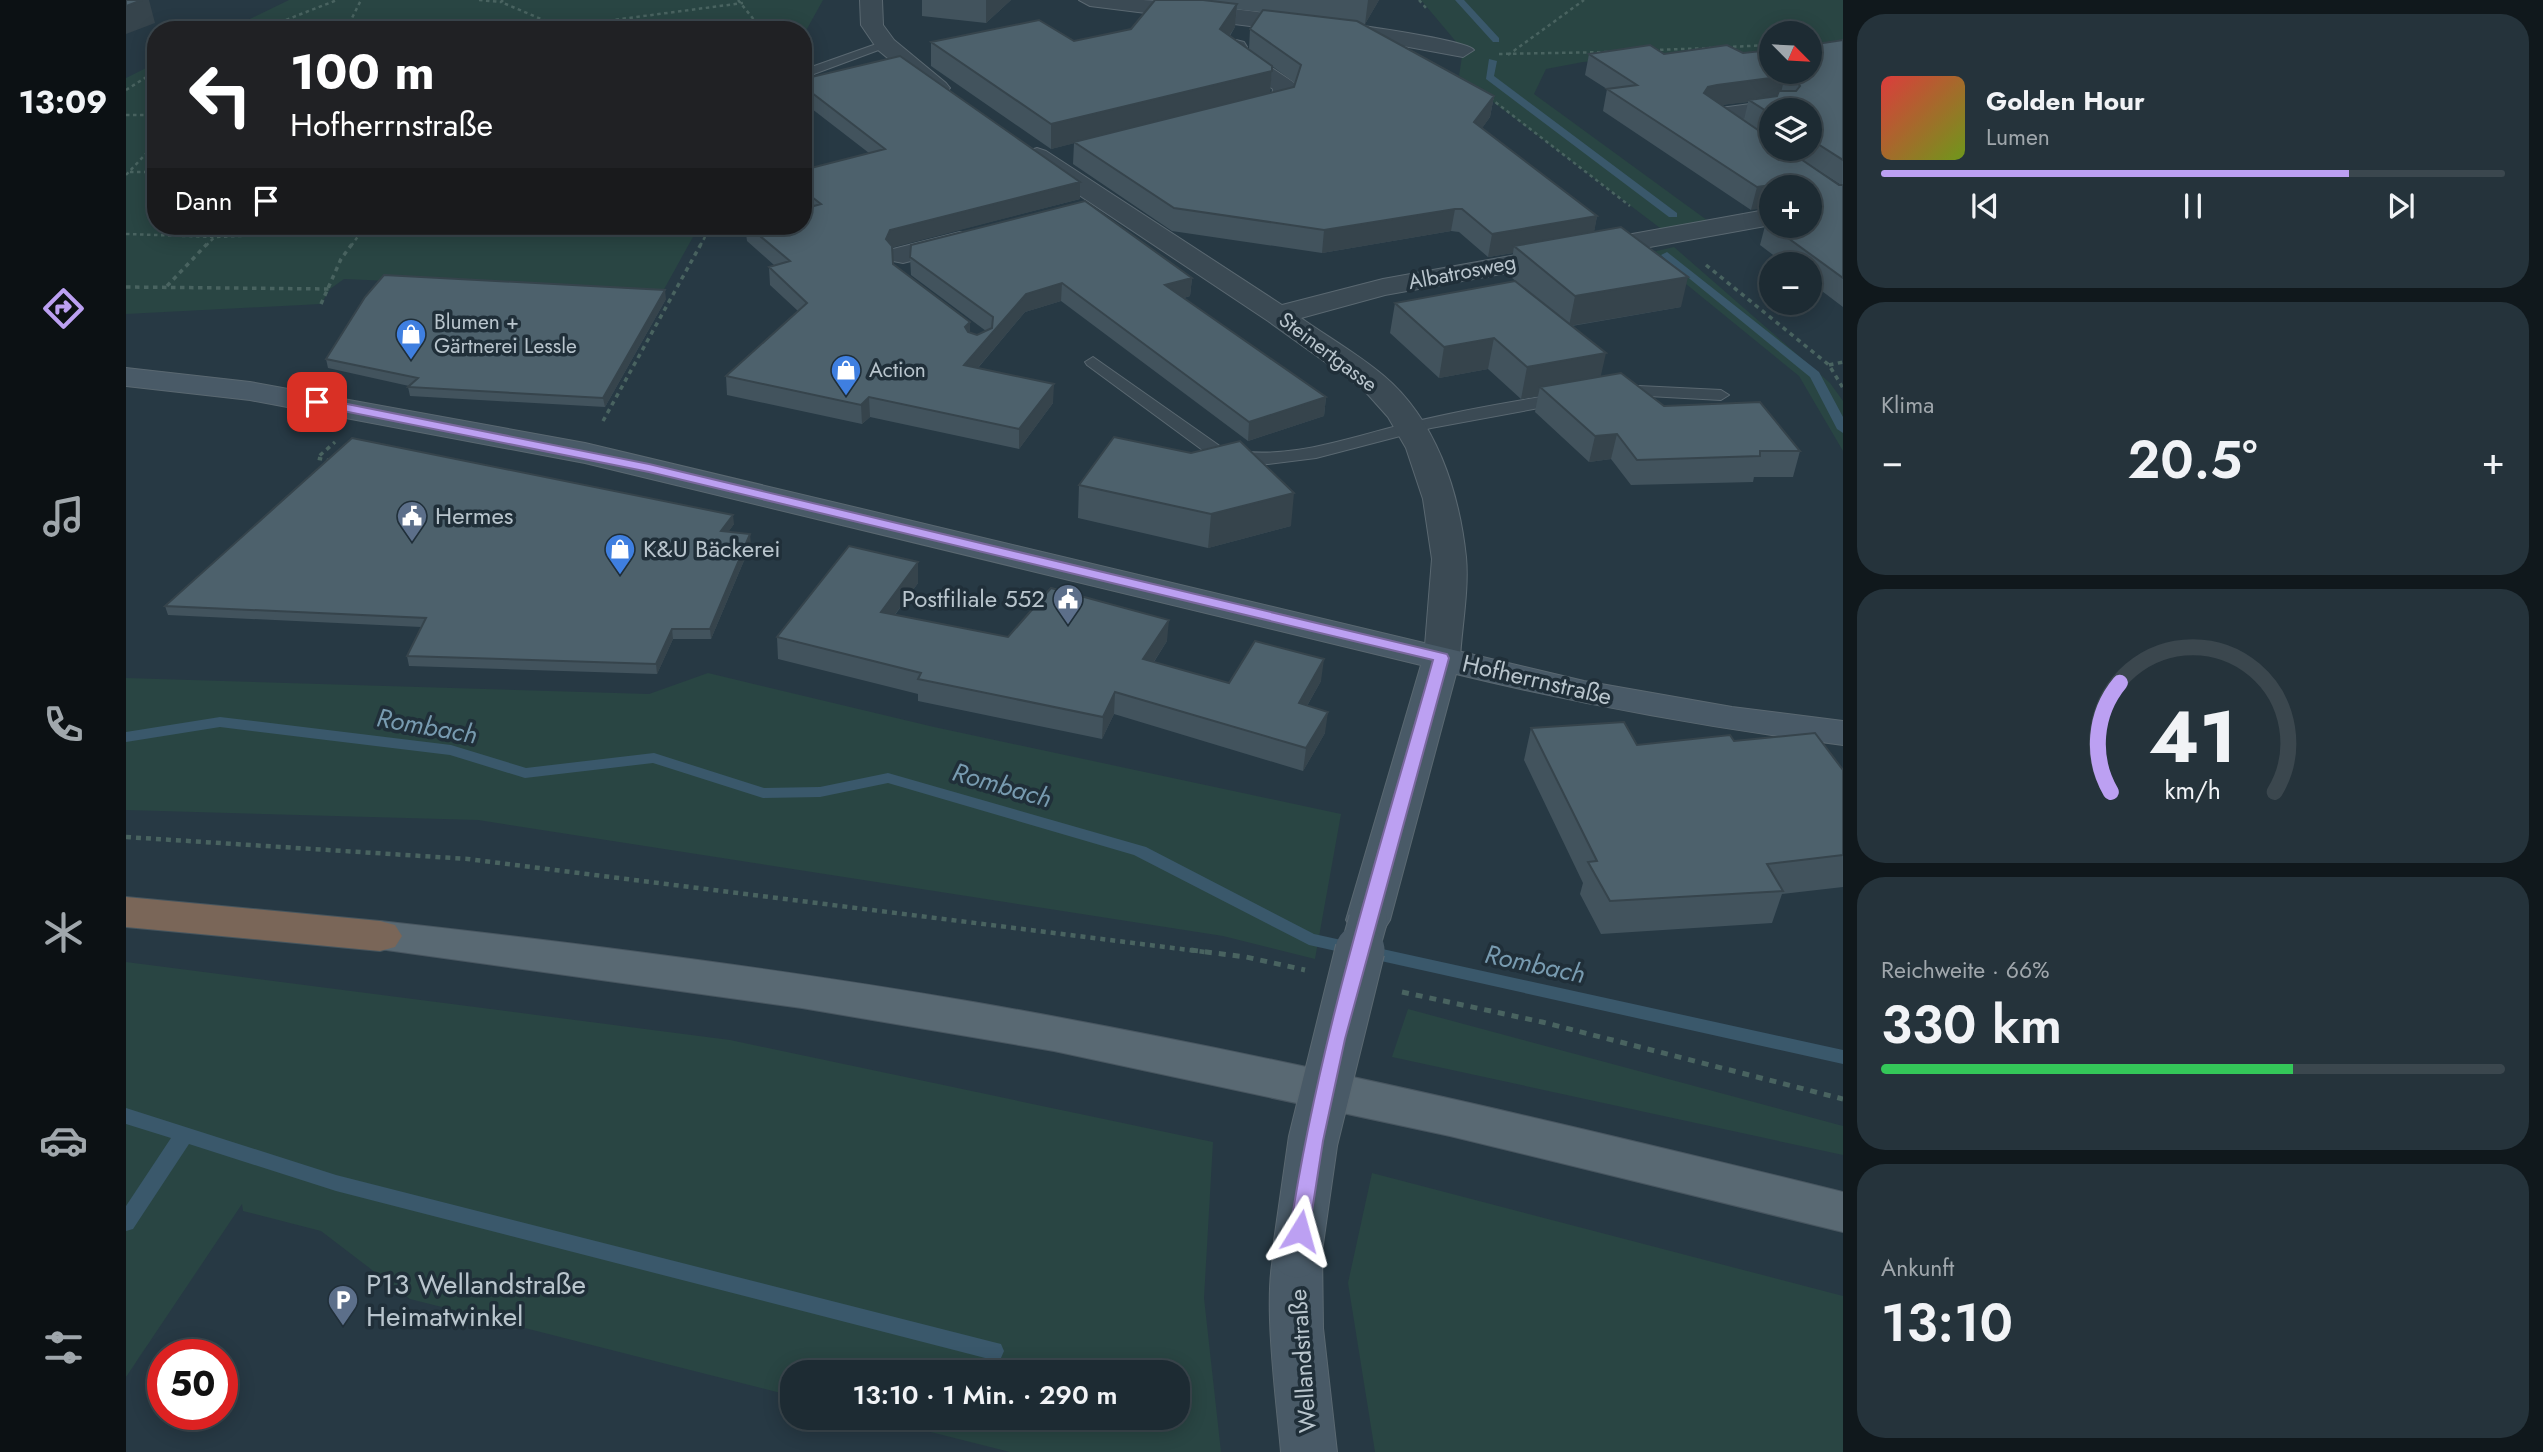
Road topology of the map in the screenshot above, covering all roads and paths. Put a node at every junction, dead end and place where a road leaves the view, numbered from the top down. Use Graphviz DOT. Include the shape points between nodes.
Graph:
graph roads {
  1 [pos="337,0"];
  2 [pos="361,0"];
  3 [pos="479,0"];
  4 [pos="738,0"];
  5 [pos="871,0"];
  6 [pos="1090,0"];
  7 [pos="1584,0"];
  8 [pos="502,1"];
  9 [pos="743,3"];
  10 [pos="1255,19"];
  11 [pos="280,21"];
  12 [pos="350,21"];
  13 [pos="547,21"];
  14 [pos="606,21"];
  15 [pos="755,21"];
  16 [pos="886,45"];
  17 [pos="1759,46"];
  18 [pos="1463,50"];
  19 [pos="1647,50"];
  20 [pos="1619,51"];
  21 [pos="1508,55"];
  22 [pos="812,71"];
  23 [pos="147,77"];
  24 [pos="126,90"];
  25 [pos="965,107"];
  26 [pos="1759,110"];
  27 [pos="126,115"];
  28 [pos="147,115"];
  29 [pos="1217,118"];
  30 [pos="1011,138"];
  31 [pos="1759,145"];
  32 [pos="147,152"];
  33 [pos="147,172"];
  34 [pos="127,173"];
  35 [pos="1108,202"];
  36 [pos="1069,212"];
  37 [pos="1759,219"];
  38 [pos="126,234"];
  39 [pos="147,235"];
  40 [pos="156,235"];
  41 [pos="264,235"];
  42 [pos="359,235"];
  43 [pos="706,235"];
  44 [pos="979,235"];
  45 [pos="215,237"];
  46 [pos="902,260"];
  47 [pos="167,286"];
  48 [pos="126,288"];
  49 [pos="329,289"];
  50 [pos="321,304"];
  51 [pos="1278,315"];
  52 [pos="1093,362"];
  53 [pos="1843,362"];
  54 [pos="1829,365"];
  55 [pos="126,377"];
  56 [pos="1721,394"];
  57 [pos="1409,427"];
  58 [pos="585,453"];
  59 [pos="1441,658"];
  60 [pos="1843,733"];
  61 [pos="126,836"];
  62 [pos="126,912"];
  63 [pos="380,936"];
  64 [pos="1313,972"];
  65 [pos="1394,990"];
  66 [pos="1843,1100"];
  67 [pos="1843,1212"];
  68 [pos="1310,1452"];
  1 -- 11 [label="path"];
  2 -- 12 [label="path"];
  3 -- 8 [label="path"];
  4 -- 9 [label="path"];
  5 -- 16 [label="street" via="872,25"];
  6 -- 10 [label="street"];
  7 -- 21 [label="path"];
  8 -- 13 [label="path"];
  9 -- 14 [label="path"];
  9 -- 15 [label="path"];
  10 -- 18 [label="street" via="1427,41"];
  10 -- 29 [label="street" via="1232,52 1285,88 1283,101"];
  16 -- 22 [label="lane"];
  16 -- 25 [label="street"];
  17 -- 19 [label="path"];
  18 -- 21 [label="path"];
  20 -- 21 [label="path"];
  23 -- 24 [label="path"];
  26 -- 31 [label="street" via="1713,116"];
  27 -- 28 [label="path"];
  30 -- 35 [label="street, Steinertgasse" via="1058,158"];
  32 -- 34 [label="path"];
  33 -- 34 [label="path"];
  35 -- 36 [label="street"];
  35 -- 51 [label="street, Steinertgasse"];
  37 -- 51 [label="street, Albatrosweg" via="1383,287"];
  38 -- 39 [label="path"];
  40 -- 45 [label="path"];
  41 -- 45 [label="path"];
  42 -- 49 [label="path" via="341,259"];
  43 -- 58 [label="path"];
  44 -- 46 [label="street"];
  45 -- 47 [label="path"];
  47 -- 48 [label="path"];
  47 -- 49 [label="path"];
  49 -- 50 [label="path"];
  51 -- 57 [label="street, Steinertgasse" via="1374,383"];
  52 -- 57 [label="lane" via="1218,453 1241,459 1283,460"];
  53 -- 54 [label="path"];
  55 -- 58 [label="street, Hofherrnstraße" via="262,393"];
  56 -- 57 [label="lane" via="1593,393"];
  57 -- 59 [label="street, Steinertgasse" via="1422,448 1440,499 1449,559"];
  58 -- 59 [label="street, Hofherrnstraße"];
  59 -- 60 [label="street, Hofherrnstraße" via="1584,693"];
  59 -- 68 [label="street, Wellandstraße, bridge" via="1367,920 1313,1141 1297,1253 1297,1328"];
  61 -- 64 [label="path" via="468,859 1246,957"];
  62 -- 63 [label="highway"];
  63 -- 67 [label="main road" via="652,969 1053,1034 1460,1118"];
  65 -- 66 [label="path" via="1542,1022"];
}
